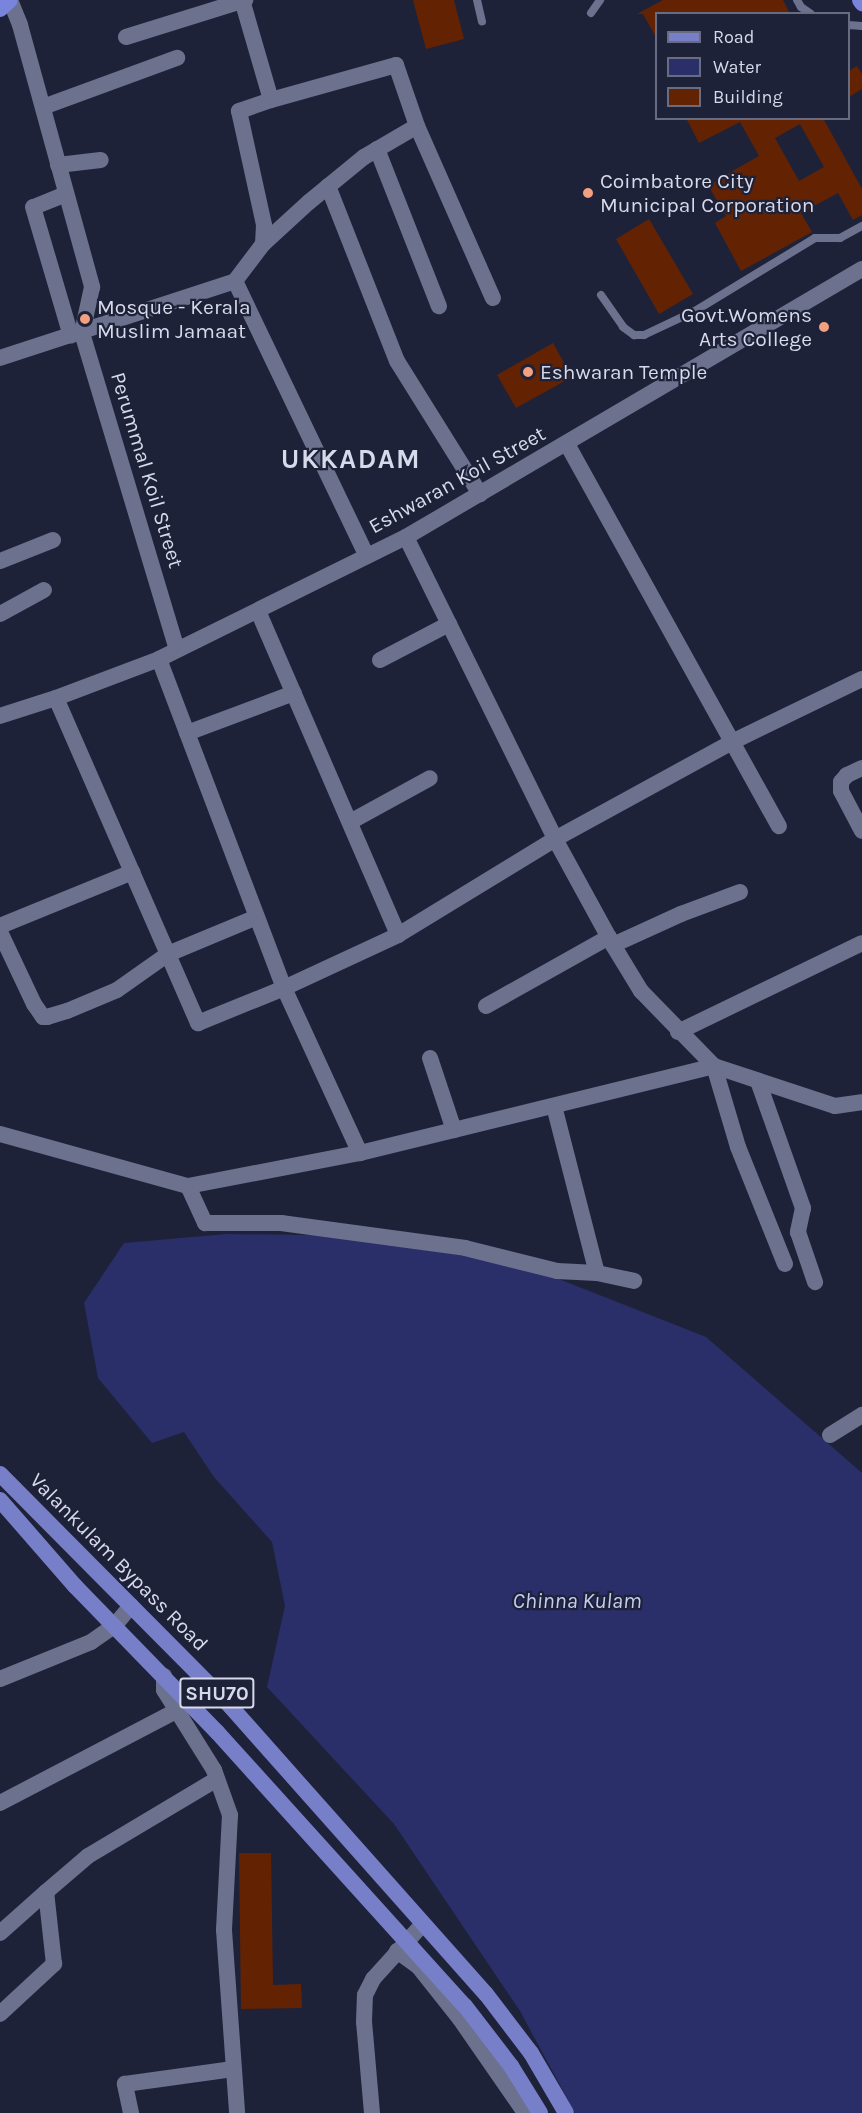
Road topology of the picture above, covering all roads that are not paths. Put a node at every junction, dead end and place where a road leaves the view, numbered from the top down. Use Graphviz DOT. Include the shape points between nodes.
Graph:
graph roads {
  1 [pos="10,0"];
  2 [pos="243,0"];
  3 [pos="477,0"];
  4 [pos="600,0"];
  5 [pos="797,0"];
  6 [pos="0,9"];
  7 [pos="808,12"];
  8 [pos="591,13"];
  9 [pos="482,21"];
  10 [pos="126,37"];
  11 [pos="177,58"];
  12 [pos="271,100"];
  13 [pos="43,107"];
  14 [pos="417,126"];
  15 [pos="377,149"];
  16 [pos="101,160"];
  17 [pos="58,165"];
  18 [pos="328,186"];
  19 [pos="66,194"];
  20 [pos="862,225"];
  21 [pos="263,244"];
  22 [pos="862,269"];
  23 [pos="235,281"];
  24 [pos="601,295"];
  25 [pos="493,298"];
  26 [pos="439,306"];
  27 [pos="76,334"];
  28 [pos="0,358"];
  29 [pos="567,444"];
  30 [pos="480,495"];
  31 [pos="406,537"];
  32 [pos="53,540"];
  33 [pos="367,556"];
  34 [pos="0,561"];
  35 [pos="44,590"];
  36 [pos="258,611"];
  37 [pos="0,614"];
  38 [pos="449,624"];
  39 [pos="177,649"];
  40 [pos="159,659"];
  41 [pos="380,660"];
  42 [pos="862,679"];
  43 [pos="294,693"];
  44 [pos="56,698"];
  45 [pos="0,716"];
  46 [pos="187,733"];
  47 [pos="732,742"];
  48 [pos="862,768"];
  49 [pos="430,778"];
  50 [pos="350,822"];
  51 [pos="779,825"];
  52 [pos="862,831"];
  53 [pos="555,839"];
  54 [pos="132,872"];
  55 [pos="740,892"];
  56 [pos="257,917"];
  57 [pos="0,926"];
  58 [pos="0,932"];
  59 [pos="398,935"];
  60 [pos="611,941"];
  61 [pos="862,943"];
  62 [pos="168,954"];
  63 [pos="284,988"];
  64 [pos="486,1006"];
  65 [pos="678,1032"];
  66 [pos="430,1058"];
  67 [pos="714,1066"];
  68 [pos="758,1081"];
  69 [pos="862,1102"];
  70 [pos="554,1106"];
  71 [pos="454,1130"];
  72 [pos="0,1134"];
  73 [pos="360,1153"];
  74 [pos="188,1186"];
  75 [pos="785,1264"];
  76 [pos="597,1273"];
  77 [pos="634,1281"];
  78 [pos="815,1282"];
  79 [pos="862,1415"];
  80 [pos="830,1435"];
  81 [pos="0,1474"];
  82 [pos="0,1500"];
  83 [pos="131,1606"];
  84 [pos="115,1625"];
  85 [pos="164,1676"];
  86 [pos="0,1679"];
  87 [pos="178,1710"];
  88 [pos="217,1779"];
  89 [pos="0,1803"];
  90 [pos="46,1892"];
  91 [pos="422,1925"];
  92 [pos="0,1933"];
  93 [pos="401,1946"];
  94 [pos="0,2014"];
  95 [pos="233,2068"];
  96 [pos="131,2113"];
  97 [pos="237,2113"];
  98 [pos="372,2113"];
  99 [pos="525,2113"];
  100 [pos="540,2113"];
  101 [pos="566,2113"];
  1 -- 6 [label="highway"];
  1 -- 13 [label="street, Perummal Koil Street"];
  2 -- 10 [label="street"];
  2 -- 12 [label="street"];
  3 -- 9 [label="lane"];
  4 -- 8 [label="lane"];
  5 -- 7 [label="lane"];
  11 -- 13 [label="street"];
  12 -- 14 [label="street" via="396,65"];
  12 -- 21 [label="street" via="239,111 264,225"];
  13 -- 17 [label="street, Perummal Koil Street"];
  14 -- 15 [label="street"];
  14 -- 25 [label="street"];
  15 -- 18 [label="street"];
  15 -- 26 [label="street"];
  16 -- 17 [label="street"];
  17 -- 19 [label="street, Perummal Koil Street"];
  18 -- 21 [label="street"];
  18 -- 30 [label="street" via="397,361"];
  19 -- 27 [label="street, Perummal Koil Street" via="92,286"];
  19 -- 27 [label="street" via="33,207"];
  20 -- 24 [label="lane" via="840,237 814,238 695,311 644,335 634,335 623,327"];
  21 -- 23 [label="street"];
  22 -- 29 [label="street, Eshwaran Koil Street"];
  23 -- 27 [label="street"];
  23 -- 33 [label="street"];
  27 -- 28 [label="street"];
  27 -- 39 [label="street, Perummal Koil Street"];
  29 -- 30 [label="street, Eshwaran Koil Street"];
  29 -- 47 [label="street"];
  30 -- 31 [label="street, Eshwaran Koil Street"];
  31 -- 33 [label="street, Eshwaran Koil Street"];
  31 -- 38 [label="street"];
  32 -- 34 [label="street"];
  33 -- 36 [label="street, Eshwaran Koil Street"];
  35 -- 37 [label="street"];
  36 -- 39 [label="street, Eshwaran Koil Street"];
  36 -- 43 [label="street"];
  38 -- 41 [label="street"];
  38 -- 53 [label="street"];
  39 -- 40 [label="street, Eshwaran Koil Street"];
  40 -- 44 [label="street, Eshwaran Koil Street"];
  40 -- 46 [label="street"];
  42 -- 47 [label="street"];
  43 -- 46 [label="street"];
  43 -- 50 [label="street"];
  44 -- 45 [label="street, Eshwaran Koil Street"];
  44 -- 54 [label="street"];
  46 -- 56 [label="street"];
  47 -- 51 [label="street"];
  47 -- 53 [label="street"];
  48 -- 52 [label="street" via="841,782 841,791"];
  49 -- 50 [label="street"];
  50 -- 59 [label="street"];
  53 -- 59 [label="street"];
  53 -- 60 [label="street"];
  54 -- 57 [label="street"];
  54 -- 62 [label="street"];
  55 -- 60 [label="street"];
  56 -- 62 [label="street"];
  56 -- 63 [label="street"];
  58 -- 62 [label="street" via="43,1017 117,990"];
  59 -- 63 [label="street"];
  60 -- 64 [label="street"];
  60 -- 65 [label="street" via="641,991"];
  61 -- 65 [label="street"];
  62 -- 63 [label="street" via="198,1023"];
  63 -- 73 [label="street"];
  65 -- 67 [label="street"];
  66 -- 71 [label="street"];
  67 -- 68 [label="street"];
  67 -- 70 [label="street"];
  67 -- 75 [label="street" via="738,1147"];
  68 -- 69 [label="street" via="835,1106"];
  68 -- 78 [label="street" via="803,1208 798,1232"];
  70 -- 71 [label="street"];
  70 -- 76 [label="street"];
  71 -- 73 [label="street"];
  72 -- 74 [label="street"];
  73 -- 74 [label="street"];
  74 -- 76 [label="street" via="205,1223 281,1223 465,1248 557,1270"];
  76 -- 77 [label="street"];
  79 -- 80 [label="street"];
  81 -- 83 [label="main road, Valankulam Bypass Road / SHU70"];
  82 -- 84 [label="main road, Valankulam Bypass Road / SHU70" via="75,1586"];
  83 -- 84 [label="street"];
  83 -- 91 [label="main road, Valankulam Bypass Road / SHU70" via="231,1707"];
  84 -- 85 [label="main road, Valankulam Bypass Road / SHU70"];
  84 -- 86 [label="street" via="91,1642"];
  85 -- 87 [label="street" via="164,1690"];
  85 -- 93 [label="main road, Valankulam Bypass Road / SHU70"];
  87 -- 88 [label="street"];
  87 -- 89 [label="street"];
  88 -- 90 [label="street" via="88,1856"];
  88 -- 95 [label="street" via="230,1815 224,1930"];
  90 -- 92 [label="street"];
  90 -- 94 [label="street" via="54,1964"];
  91 -- 93 [label="street"];
  91 -- 101 [label="main road, SHU70" via="486,1994 531,2053"];
  93 -- 98 [label="street" via="373,1979 365,1995"];
  93 -- 99 [label="street" via="460,2019"];
  93 -- 100 [label="main road, SHU70" via="465,2006 511,2066"];
  95 -- 96 [label="street" via="125,2084"];
  95 -- 97 [label="street"];
}
